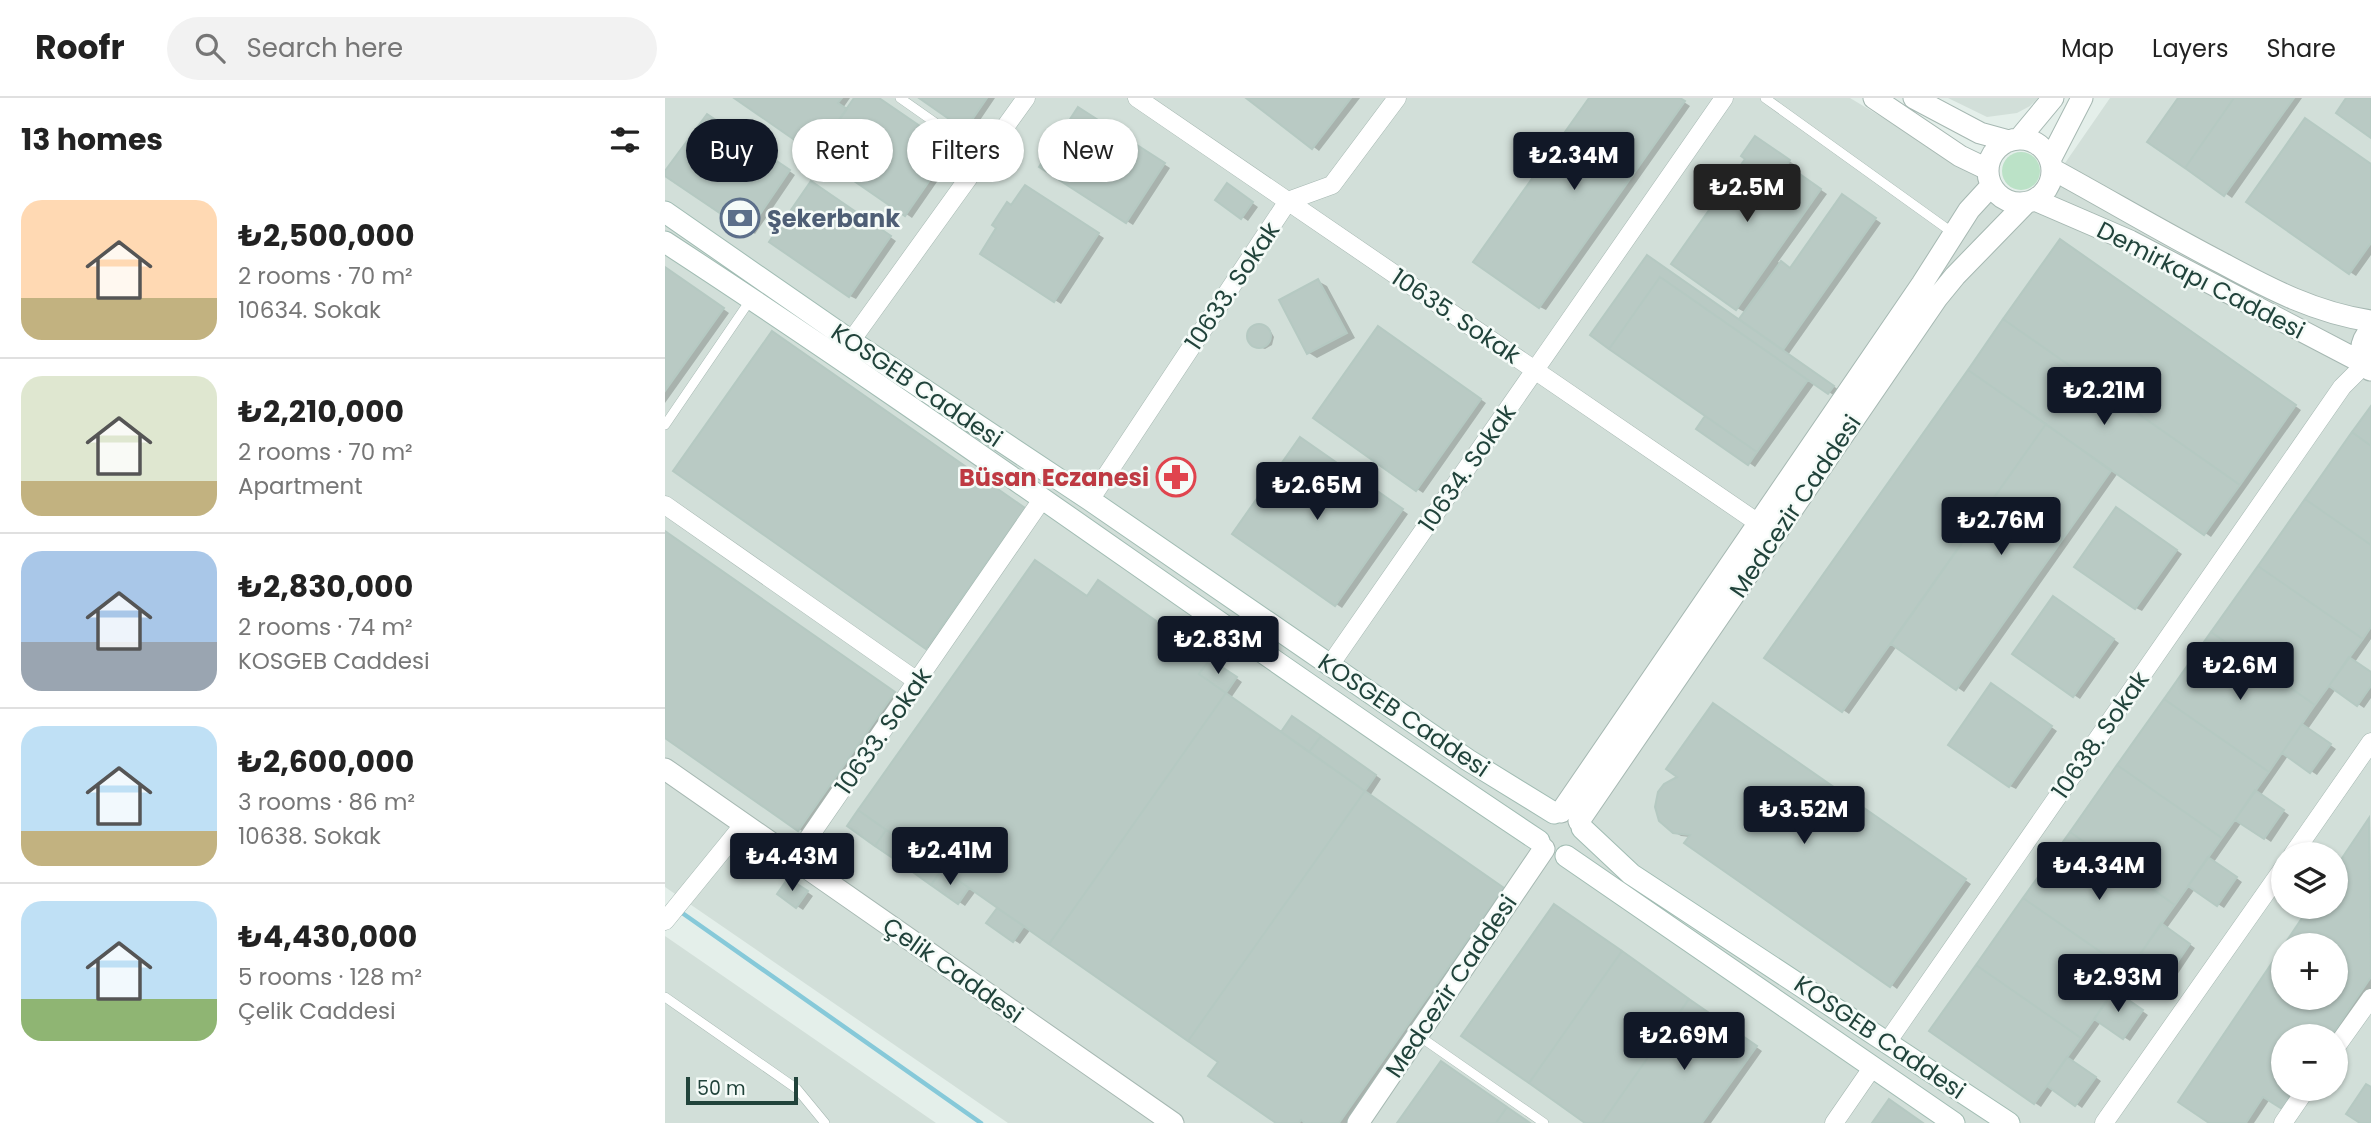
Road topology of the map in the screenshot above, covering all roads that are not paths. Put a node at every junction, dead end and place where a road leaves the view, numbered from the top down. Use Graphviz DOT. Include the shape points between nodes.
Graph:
graph roads {
  1 [pos="900,98"];
  2 [pos="1026,98"];
  3 [pos="1137,98"];
  4 [pos="1397,98"];
  5 [pos="1724,98"];
  6 [pos="1765,98"];
  7 [pos="1874,98"];
  8 [pos="1914,98"];
  9 [pos="2053,98"];
  10 [pos="2083,98"];
  11 [pos="930,119"];
  12 [pos="1011,119"];
  13 [pos="2014,140"];
  14 [pos="2051,165"];
  15 [pos="1989,177"];
  16 [pos="966,182"];
  17 [pos="1288,201"];
  18 [pos="2031,202"];
  19 [pos="665,212"];
  20 [pos="1954,234"];
  21 [pos="665,242"];
  22 [pos="751,298"];
  23 [pos="2371,321"];
  24 [pos="2371,329"];
  25 [pos="851,341"];
  26 [pos="2368,367"];
  27 [pos="1535,370"];
  28 [pos="665,425"];
  29 [pos="1043,498"];
  30 [pos="1090,500"];
  31 [pos="665,505"];
  32 [pos="1767,528"];
  33 [pos="1330,665"];
  34 [pos="917,681"];
  35 [pos="2371,742"];
  36 [pos="665,769"];
  37 [pos="1569,818"];
  38 [pos="744,824"];
  39 [pos="2301,842"];
  40 [pos="1541,845"];
  41 [pos="1566,856"];
  42 [pos="794,859"];
  43 [pos="2271,885"];
  44 [pos="665,920"];
  45 [pos="665,996"];
  46 [pos="2371,998"];
  47 [pos="2348,1030"];
  48 [pos="1418,1035"];
  49 [pos="1888,1041"];
  50 [pos="1872,1068"];
  51 [pos="2298,1101"];
  52 [pos="825,1123"];
  53 [pos="1173,1123"];
  54 [pos="1358,1123"];
  55 [pos="1544,1123"];
  56 [pos="1834,1123"];
  57 [pos="1954,1123"];
  58 [pos="2009,1123"];
  59 [pos="2104,1123"];
  60 [pos="2283,1123"];
  1 -- 11 [label="lane"];
  2 -- 12 [label="street"];
  3 -- 17 [label="street, 10635. Sokak"];
  4 -- 17 [label="street, 10633. Sokak" via="1332,185"];
  5 -- 27 [label="street, 10634. Sokak"];
  6 -- 20 [label="lane"];
  7 -- 15 [label="street"];
  8 -- 13 [label="street" via="1980,132"];
  9 -- 13 [label="street"];
  10 -- 14 [label="street"];
  13 -- 14 [label="street" via="2038,145"];
  13 -- 15 [label="street" via="1994,152"];
  14 -- 18 [label="street" via="2048,187"];
  14 -- 23 [label="street, Demirkapı Caddesi" via="2145,223 2288,298 2339,316"];
  15 -- 18 [label="street" via="1995,193 2009,202"];
  15 -- 20 [label="street, Medcezir Caddesi"];
  16 -- 25 [label="street"];
  17 -- 27 [label="street, 10635. Sokak"];
  17 -- 30 [label="street, 10633. Sokak"];
  18 -- 26 [label="street, Demirkapı Caddesi" via="2112,232"];
  18 -- 32 [label="street, Medcezir Caddesi" via="1937,298"];
  19 -- 25 [label="street, KOSGEB Caddesi"];
  20 -- 32 [label="street, Medcezir Caddesi"];
  21 -- 22 [label="street, KOSGEB Caddesi"];
  22 -- 28 [label="lane"];
  22 -- 29 [label="street, KOSGEB Caddesi"];
  24 -- 26 [label="street" via="2361,354"];
  25 -- 30 [label="street, KOSGEB Caddesi"];
  26 -- 49 [label="street, 10638. Sokak" via="2342,387"];
  27 -- 32 [label="street, 10635. Sokak"];
  27 -- 33 [label="street, 10634. Sokak"];
  29 -- 34 [label="street, 10633. Sokak"];
  29 -- 40 [label="street, KOSGEB Caddesi"];
  30 -- 33 [label="street, KOSGEB Caddesi"];
  31 -- 34 [label="street"];
  32 -- 37 [label="street, Medcezir Caddesi"];
  33 -- 37 [label="street, KOSGEB Caddesi" via="1468,760"];
  34 -- 42 [label="street, 10633. Sokak"];
  35 -- 39 [label="street"];
  36 -- 38 [label="street, Çelik Caddesi"];
  37 -- 40 [label="street" via="1548,816 1539,827"];
  37 -- 41 [label="street" via="1583,835 1578,849"];
  37 -- 49 [label="street, KOSGEB Caddesi" via="1631,874"];
  38 -- 42 [label="street, Çelik Caddesi"];
  38 -- 44 [label="street"];
  40 -- 41 [label="street" via="1554,856"];
  40 -- 48 [label="street, Medcezir Caddesi"];
  41 -- 50 [label="street, KOSGEB Caddesi"];
  42 -- 53 [label="street, Çelik Caddesi"];
  43 -- 59 [label="street"];
  45 -- 52 [label="lane" via="797,1089"];
  46 -- 47 [label="street"];
  48 -- 54 [label="street, Medcezir Caddesi"];
  48 -- 55 [label="lane"];
  49 -- 58 [label="street, KOSGEB Caddesi"];
  50 -- 56 [label="street"];
  50 -- 57 [label="street, KOSGEB Caddesi"];
  51 -- 60 [label="street"];
}
